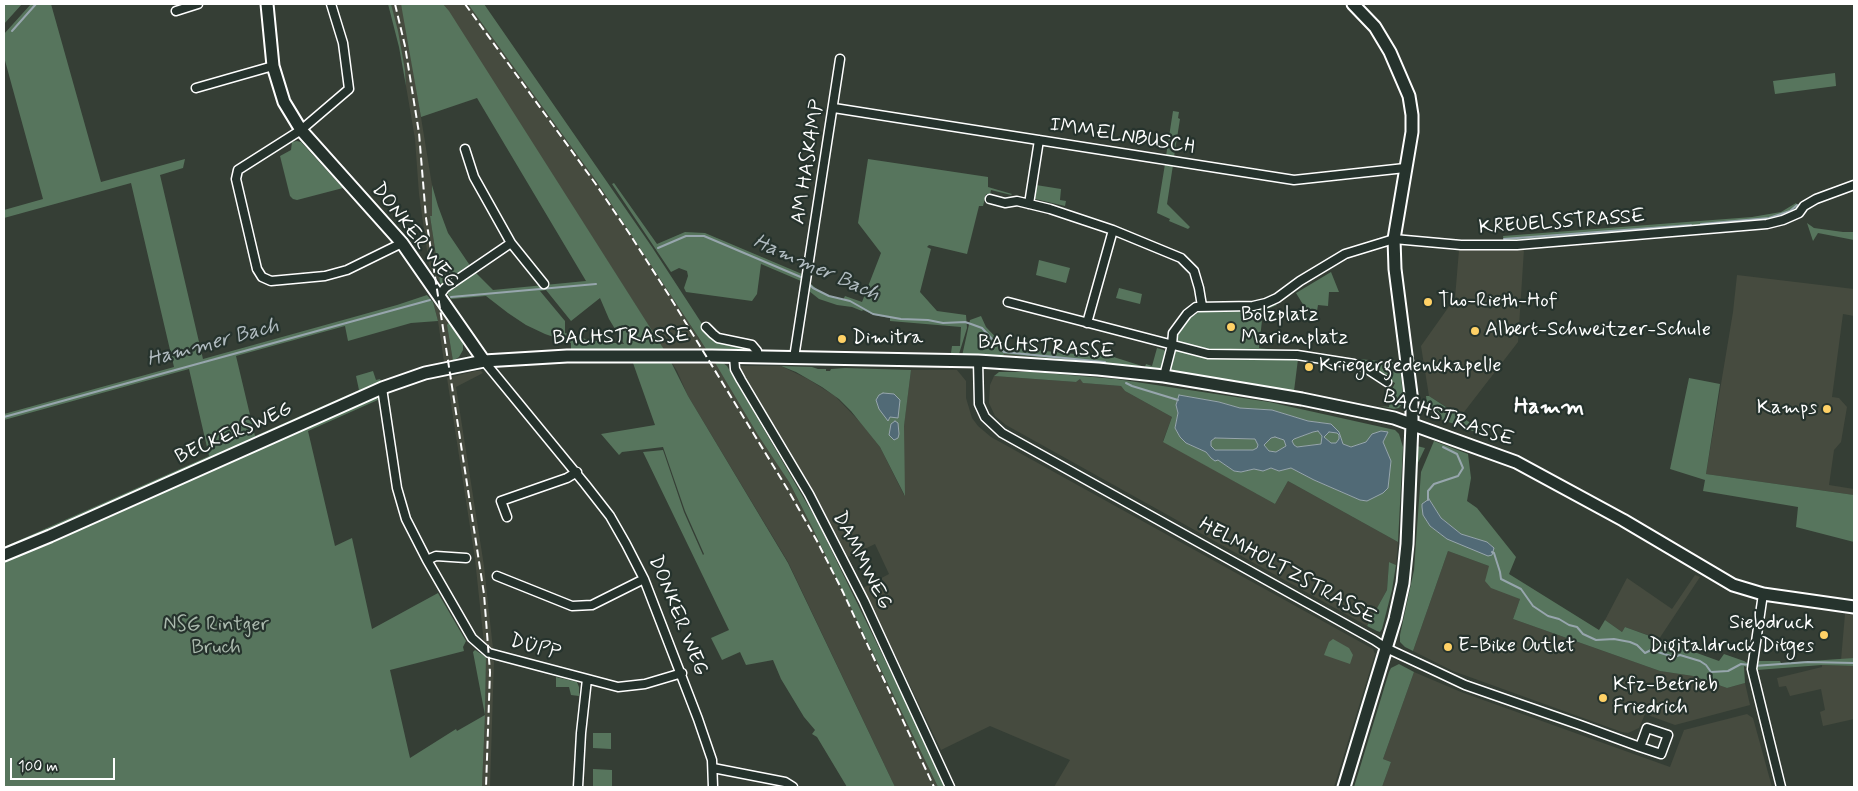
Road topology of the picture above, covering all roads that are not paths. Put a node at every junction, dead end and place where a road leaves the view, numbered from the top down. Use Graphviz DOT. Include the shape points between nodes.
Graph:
graph roads {
  1 [pos="198,4"];
  2 [pos="267,4"];
  3 [pos="331,4"];
  4 [pos="1353,4"];
  5 [pos="176,12"];
  6 [pos="840,59"];
  7 [pos="273,66"];
  8 [pos="196,88"];
  9 [pos="834,108"];
  10 [pos="301,130"];
  11 [pos="1039,140"];
  12 [pos="465,149"];
  13 [pos="1405,168"];
  14 [pos="1854,185"];
  15 [pos="990,199"];
  16 [pos="1029,204"];
  17 [pos="1113,230"];
  18 [pos="1394,239"];
  19 [pos="402,243"];
  20 [pos="511,243"];
  21 [pos="544,284"];
  22 [pos="439,296"];
  23 [pos="1008,302"];
  24 [pos="1202,306"];
  25 [pos="1087,322"];
  26 [pos="706,327"];
  27 [pos="1172,345"];
  28 [pos="734,356"];
  29 [pos="758,356"];
  30 [pos="794,358"];
  31 [pos="484,361"];
  32 [pos="978,362"];
  33 [pos="1164,376"];
  34 [pos="1387,382"];
  35 [pos="382,388"];
  36 [pos="1412,424"];
  37 [pos="576,472"];
  38 [pos="508,517"];
  39 [pos="4,555"];
  40 [pos="466,558"];
  41 [pos="427,560"];
  42 [pos="497,576"];
  43 [pos="644,579"];
  44 [pos="1763,594"];
  45 [pos="1854,607"];
  46 [pos="1386,648"];
  47 [pos="682,674"];
  48 [pos="587,679"];
  49 [pos="1640,747"];
  50 [pos="713,768"];
  51 [pos="578,787"];
  52 [pos="713,787"];
  53 [pos="794,787"];
  54 [pos="950,787"];
  55 [pos="1344,787"];
  56 [pos="1780,787"];
  1 -- 5 [label="street"];
  2 -- 7 [label="street, DONKER WEG"];
  3 -- 10 [label="street" via="343,43 349,89"];
  4 -- 13 [label="street" via="1375,27 1409,96 1412,132"];
  6 -- 9 [label="street, AM HASKAMP"];
  7 -- 8 [label="street"];
  7 -- 10 [label="street, DONKER WEG" via="284,102"];
  9 -- 11 [label="street, IMMELNBUSCH"];
  9 -- 30 [label="street, AM HASKAMP"];
  10 -- 19 [label="street, DONKER WEG"];
  10 -- 19 [label="street" via="238,170 236,178 262,277 271,281 325,276 347,270"];
  11 -- 13 [label="street, IMMELNBUSCH" via="1294,180"];
  11 -- 16 [label="street"];
  12 -- 20 [label="street" via="474,177"];
  13 -- 18 [label="street"];
  14 -- 18 [label="street, KREUELSSTRASSE" via="1816,199 1799,213 1767,224 1517,245 1461,245"];
  15 -- 16 [label="street"];
  16 -- 17 [label="street"];
  17 -- 24 [label="street" via="1181,258 1194,271"];
  17 -- 25 [label="street"];
  18 -- 24 [label="street, KREUELSSTRASSE" via="1345,254 1266,304"];
  18 -- 36 [label="street"];
  19 -- 22 [label="street, DONKER WEG"];
  20 -- 21 [label="street"];
  20 -- 22 [label="street" via="445,288"];
  22 -- 31 [label="street, DONKER WEG"];
  23 -- 25 [label="street"];
  24 -- 27 [label="street" via="1196,307 1172,333"];
  25 -- 27 [label="street"];
  26 -- 29 [label="street, BACHSTRASSE" via="718,338 752,345"];
  27 -- 33 [label="street"];
  27 -- 34 [label="street" via="1208,354 1297,355 1335,361 1364,367"];
  28 -- 29 [label="street, BACHSTRASSE"];
  28 -- 31 [label="street, BACHSTRASSE" via="567,356"];
  28 -- 54 [label="street, DAMMWEG" via="741,380 809,494 864,602"];
  29 -- 30 [label="street, BACHSTRASSE"];
  30 -- 32 [label="street, BACHSTRASSE"];
  31 -- 35 [label="street, BECKERSWEG" via="424,374"];
  31 -- 37 [label="street, DONKER WEG"];
  32 -- 33 [label="street, BACHSTRASSE"];
  32 -- 46 [label="street, HELMHOLTZSTRASSE" via="979,404 997,430"];
  33 -- 36 [label="street, BACHSTRASSE" via="1302,398"];
  35 -- 39 [label="street, BECKERSWEG"];
  35 -- 41 [label="street, DÜPP" via="397,488 406,519"];
  36 -- 44 [label="street, BACHSTRASSE" via="1516,462 1623,520 1718,577"];
  36 -- 46 [label="street" via="1403,583"];
  37 -- 38 [label="street" via="501,501"];
  37 -- 43 [label="street, DONKER WEG" via="610,516"];
  40 -- 41 [label="street" via="436,556"];
  41 -- 48 [label="street, DÜPP" via="472,638 489,653"];
  42 -- 43 [label="street" via="572,606 592,605"];
  43 -- 47 [label="street, DONKER WEG"];
  44 -- 45 [label="street, BACHSTRASSE"];
  44 -- 56 [label="street" via="1752,666"];
  46 -- 49 [label="street, HELMHOLTZSTRASSE" via="1465,685"];
  46 -- 55 [label="street"];
  47 -- 48 [label="street, DÜPP" via="618,687"];
  47 -- 50 [label="street, DONKER WEG"];
  48 -- 51 [label="street"];
  50 -- 52 [label="street, DONKER WEG"];
  50 -- 53 [label="street" via="785,782"];
}
